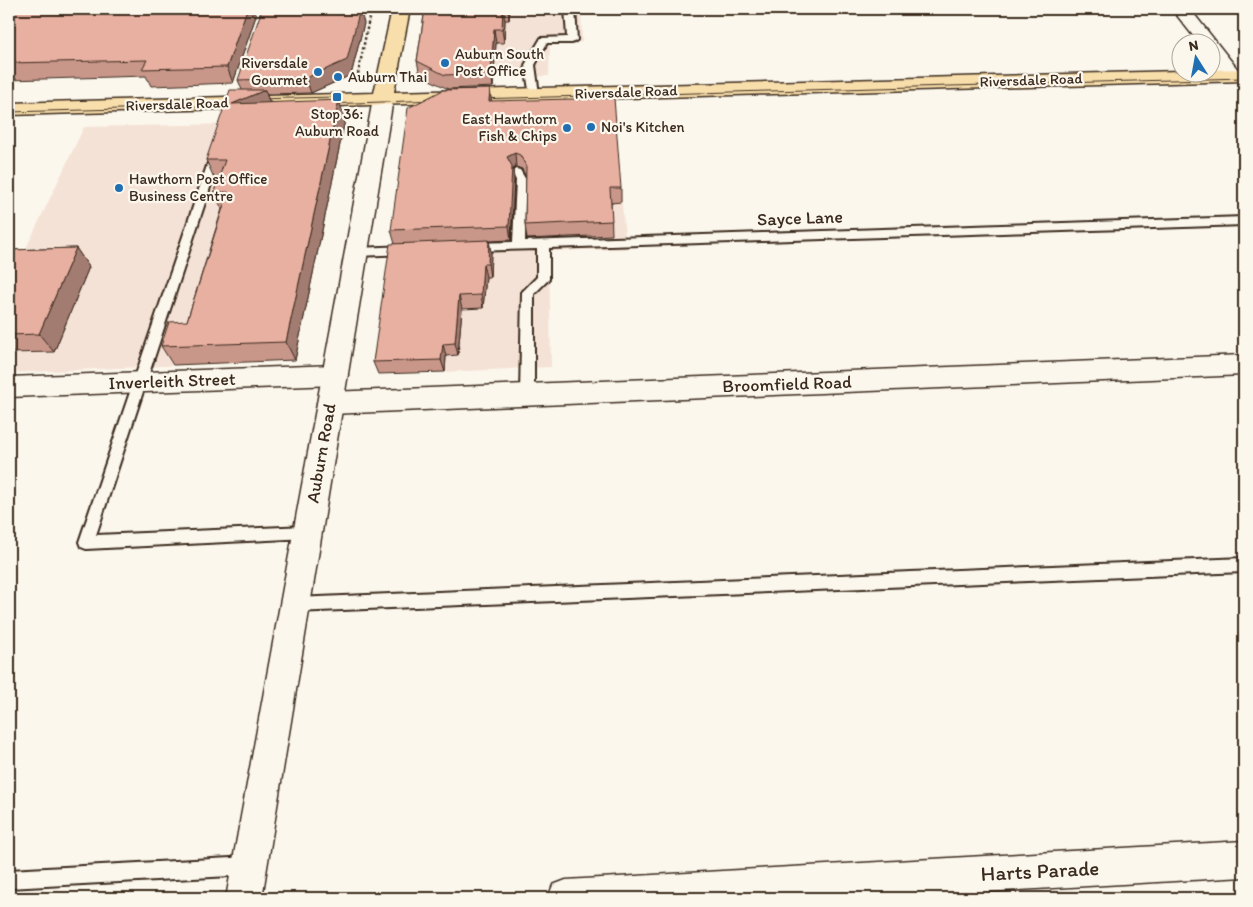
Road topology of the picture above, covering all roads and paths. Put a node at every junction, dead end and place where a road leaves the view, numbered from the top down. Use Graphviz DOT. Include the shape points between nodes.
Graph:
graph roads {
  1 [pos="371,9"];
  2 [pos="400,9"];
  3 [pos="570,9"];
  4 [pos="1181,9"];
  5 [pos="1199,32"];
  6 [pos="1220,57"];
  7 [pos="1238,75"];
  8 [pos="356,82"];
  9 [pos="534,94"];
  10 [pos="383,98"];
  11 [pos="9,109"];
  12 [pos="221,140"];
  13 [pos="516,172"];
  14 [pos="1244,221"];
  15 [pos="543,244"];
  16 [pos="519,245"];
  17 [pos="460,248"];
  18 [pos="420,249"];
  19 [pos="356,252"];
  20 [pos="1244,365"];
  21 [pos="140,382"];
  22 [pos="9,387"];
  23 [pos="333,389"];
  24 [pos="527,395"];
  25 [pos="308,532"];
  26 [pos="1244,564"];
  27 [pos="295,605"];
  28 [pos="1244,859"];
  29 [pos="250,866"];
  30 [pos="9,879"];
  31 [pos="244,898"];
  32 [pos="566,898"];
  33 [pos="580,898"];
  1 -- 8 [label="path"];
  2 -- 10 [label="main road, Auburn Road"];
  3 -- 9 [label="lane" via="572,40 544,40 530,65"];
  4 -- 5 [label="street"];
  6 -- 7 [label="street"];
  7 -- 9 [label="main road, Riversdale Road"];
  9 -- 10 [label="main road, Riversdale Road"];
  10 -- 11 [label="main road, Riversdale Road"];
  10 -- 19 [label="street, Auburn Road"];
  12 -- 21 [label="lane"];
  13 -- 16 [label="lane" via="521,180"];
  14 -- 15 [label="lane, Sayce Lane"];
  15 -- 16 [label="lane, Sayce Lane"];
  15 -- 24 [label="lane" via="543,278 528,292"];
  16 -- 17 [label="lane, Sayce Lane"];
  18 -- 19 [label="lane"];
  19 -- 23 [label="street, Auburn Road"];
  20 -- 24 [label="street, Broomfield Road"];
  21 -- 22 [label="street, Inverleith Street"];
  21 -- 23 [label="street, Inverleith Street"];
  21 -- 25 [label="lane" via="86,542"];
  23 -- 24 [label="street, Broomfield Road"];
  23 -- 25 [label="street, Auburn Road"];
  25 -- 27 [label="street, Auburn Road"];
  26 -- 27 [label="lane"];
  27 -- 29 [label="street, Auburn Road"];
  28 -- 33 [label="street, Harts Parade"];
  29 -- 30 [label="lane"];
  29 -- 31 [label="street, Auburn Road"];
  32 -- 33 [label="street, Harts Parade"];
}
